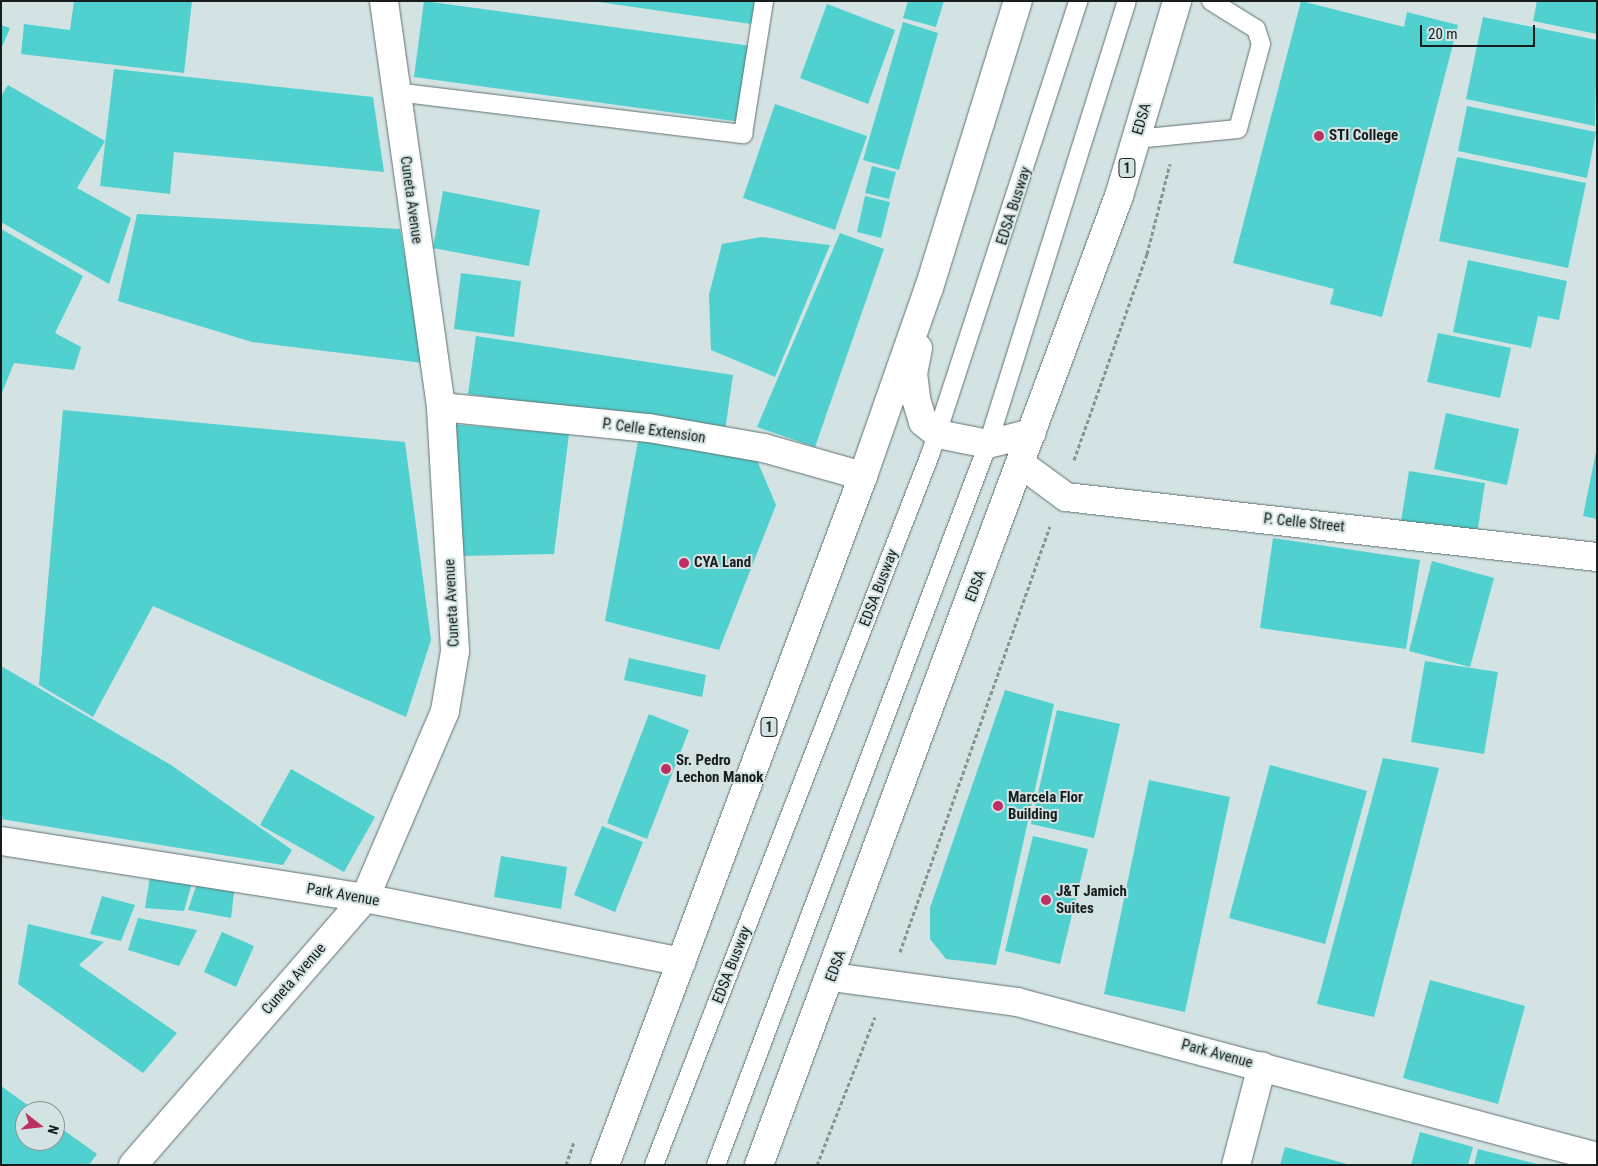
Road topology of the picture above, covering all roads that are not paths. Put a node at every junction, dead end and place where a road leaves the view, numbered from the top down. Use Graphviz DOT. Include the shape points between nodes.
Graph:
graph roads {
  1 [pos="384,1"];
  2 [pos="764,1"];
  3 [pos="1018,1"];
  4 [pos="1078,1"];
  5 [pos="1127,1"];
  6 [pos="1177,1"];
  7 [pos="1211,1"];
  8 [pos="394,92"];
  9 [pos="1136,139"];
  10 [pos="929,288"];
  11 [pos="441,407"];
  12 [pos="1032,433"];
  13 [pos="938,434"];
  14 [pos="988,444"];
  15 [pos="1021,464"];
  16 [pos="863,476"];
  17 [pos="1597,557"];
  18 [pos="1,842"];
  19 [pos="365,898"];
  20 [pos="682,962"];
  21 [pos="832,977"];
  22 [pos="1262,1066"];
  23 [pos="1597,1157"];
  24 [pos="133,1165"];
  25 [pos="605,1165"];
  26 [pos="654,1165"];
  27 [pos="716,1165"];
  28 [pos="759,1165"];
  29 [pos="1236,1165"];
  1 -- 8 [label="main road, Cuneta Avenue"];
  2 -- 8 [label="lane" via="743,134"];
  3 -- 10 [label="main road, 1"];
  4 -- 13 [label="lane, EDSA Busway"];
  5 -- 14 [label="lane"];
  6 -- 9 [label="main road, EDSA / 1"];
  7 -- 9 [label="lane" via="1256,29 1261,44 1238,129"];
  8 -- 11 [label="main road, Cuneta Avenue"];
  9 -- 12 [label="main road, EDSA / 1"];
  10 -- 13 [label="main road" via="913,373 923,422"];
  10 -- 16 [label="main road, 1"];
  11 -- 16 [label="main road, P. Celle Extension" via="649,428 764,448"];
  11 -- 19 [label="main road, Cuneta Avenue" via="456,651 445,711"];
  12 -- 14 [label="main road"];
  12 -- 15 [label="main road, EDSA / 1"];
  13 -- 14 [label="main road"];
  13 -- 26 [label="lane, EDSA Busway"];
  14 -- 27 [label="lane"];
  15 -- 17 [label="main road, P. Celle Street" via="1062,494"];
  15 -- 21 [label="main road, EDSA / 1"];
  16 -- 20 [label="main road, 1"];
  18 -- 19 [label="main road, Park Avenue"];
  19 -- 20 [label="main road, Park Avenue"];
  19 -- 24 [label="main road, Cuneta Avenue"];
  20 -- 25 [label="main road, 1"];
  21 -- 22 [label="main road, Park Avenue" via="889,982 1017,1002"];
  21 -- 28 [label="main road, EDSA / 1"];
  22 -- 23 [label="main road, Park Avenue"];
  22 -- 29 [label="main road"];
}
